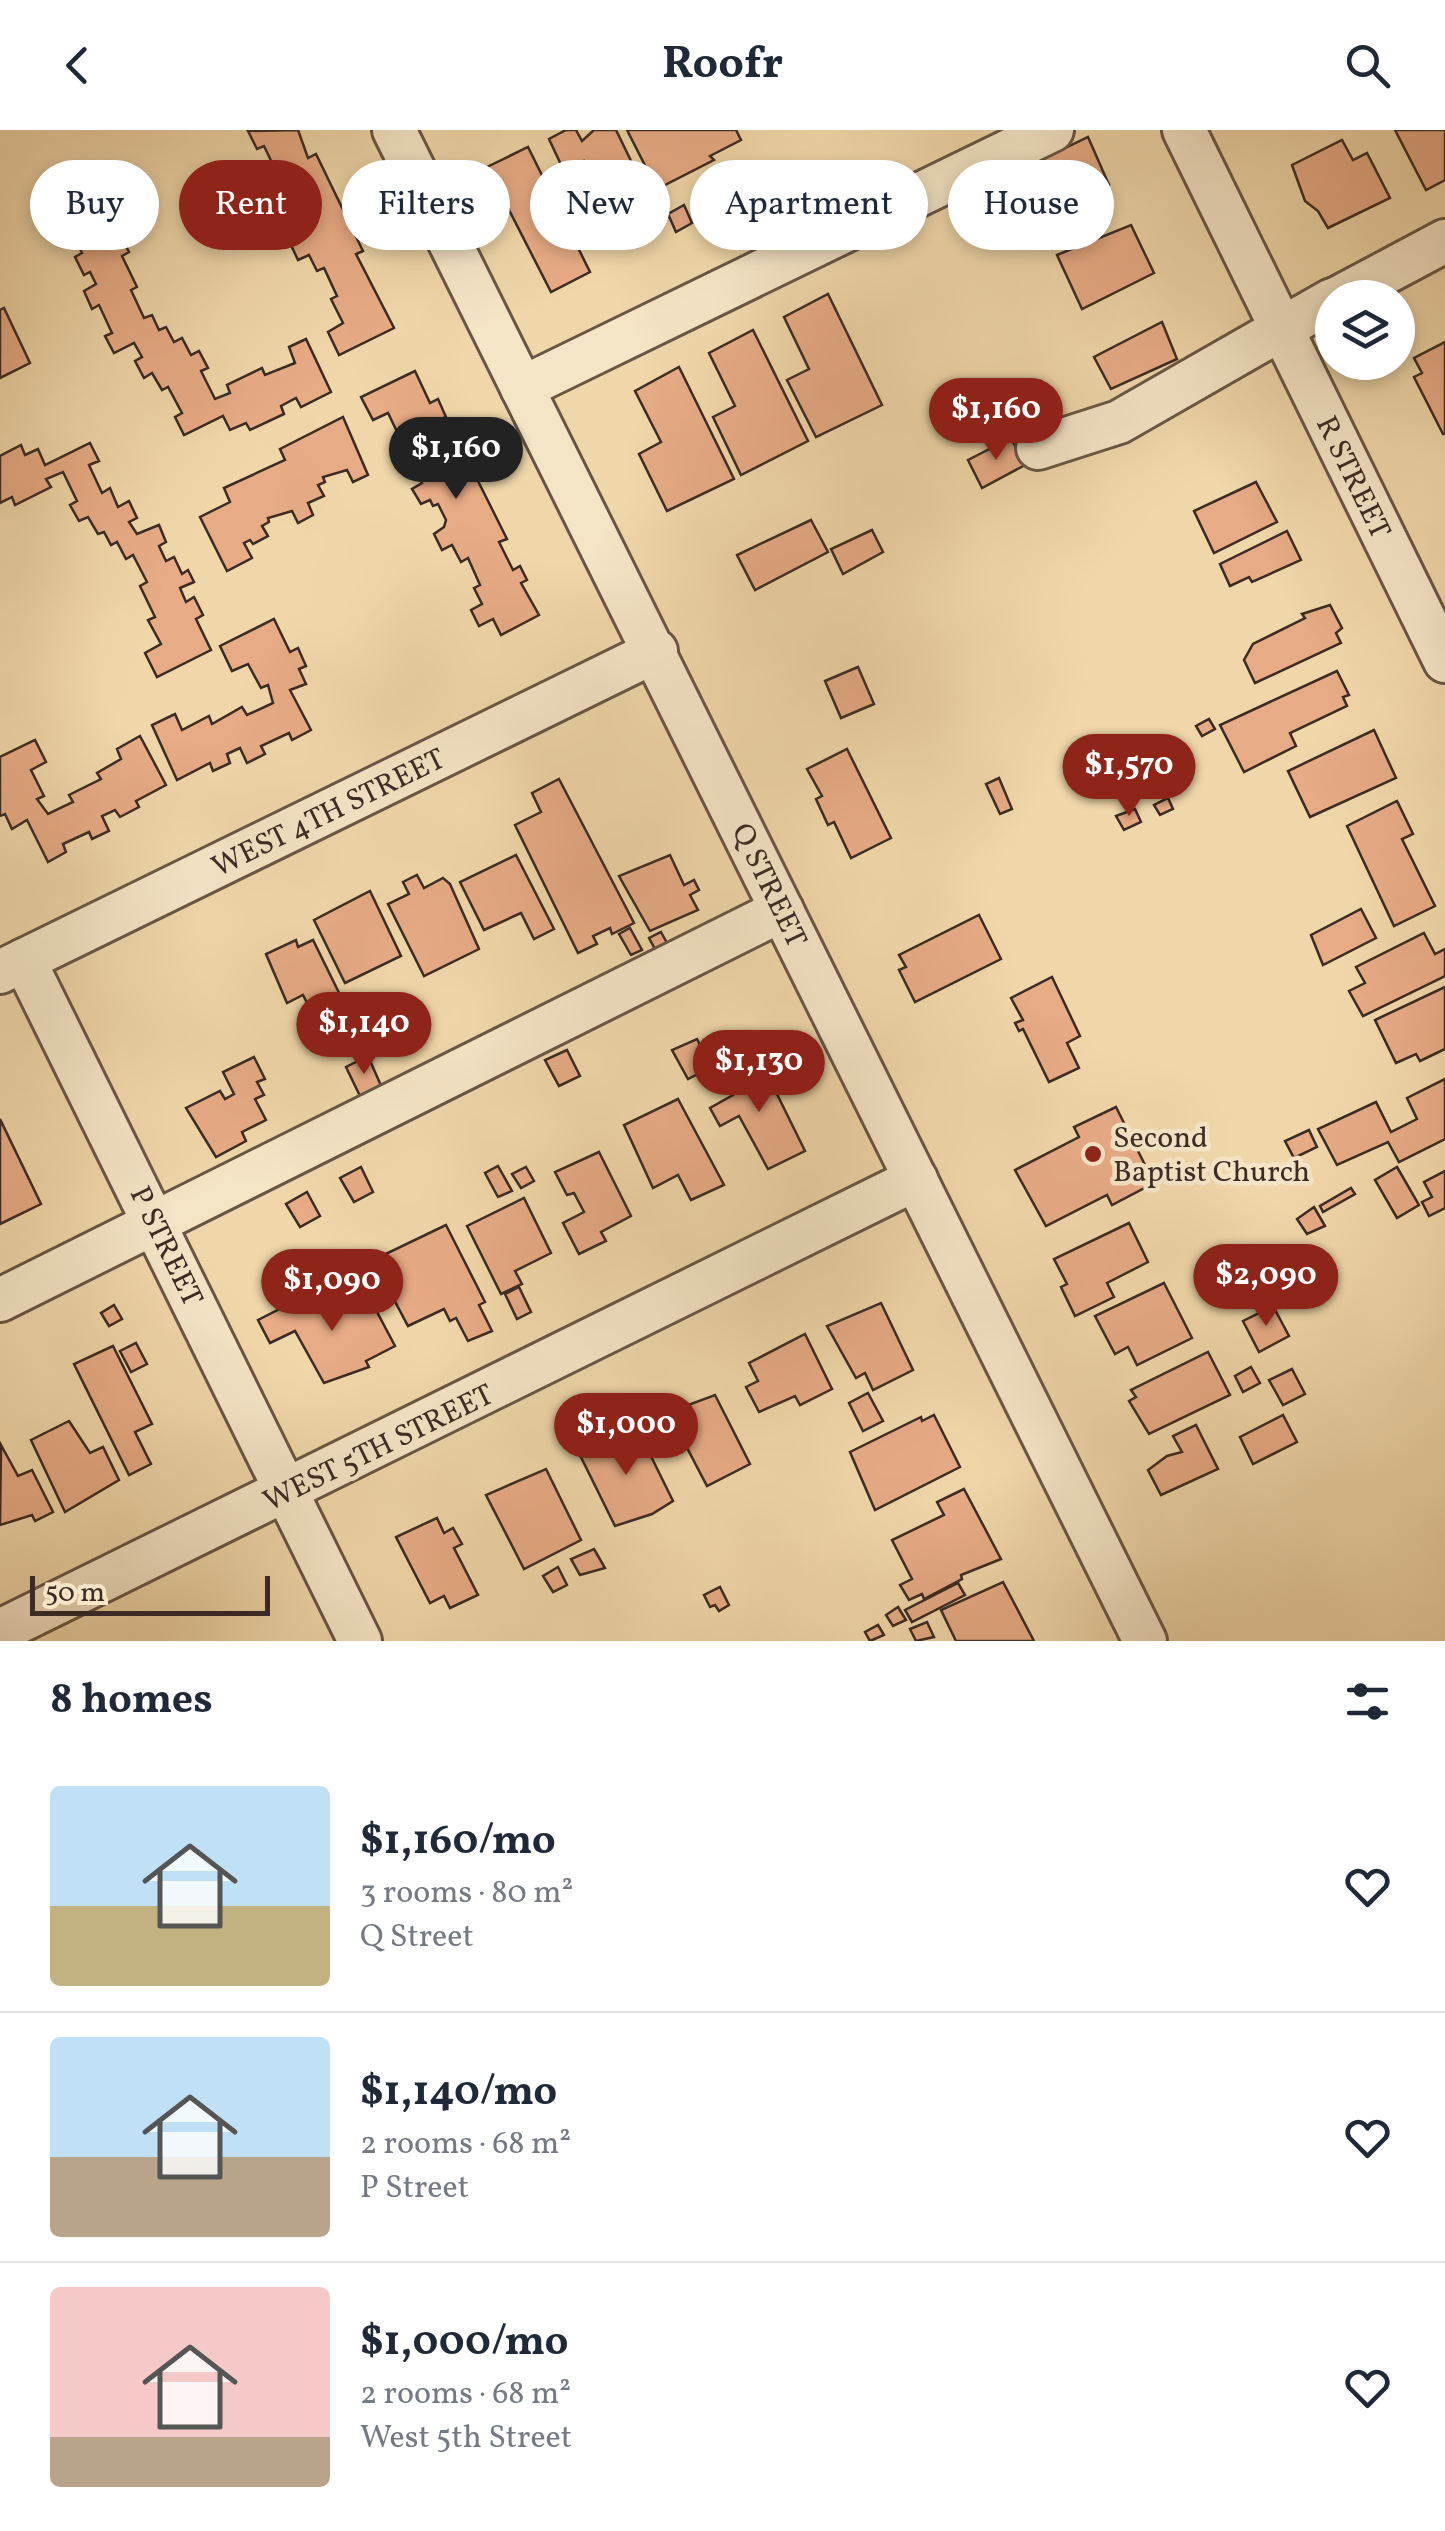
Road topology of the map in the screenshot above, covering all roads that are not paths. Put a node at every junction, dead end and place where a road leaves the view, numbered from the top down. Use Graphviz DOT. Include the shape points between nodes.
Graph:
graph roads {
  1 [pos="394,130"];
  2 [pos="1052,130"];
  3 [pos="1184,130"];
  4 [pos="1445,241"];
  5 [pos="1371,280"];
  6 [pos="1315,310"];
  7 [pos="1280,328"];
  8 [pos="522,388"];
  9 [pos="1038,448"];
  10 [pos="656,651"];
  11 [pos="1445,662"];
  12 [pos="782,910"];
  13 [pos="12,966"];
  14 [pos="916,1179"];
  15 [pos="155,1223"];
  16 [pos="0,1300"];
  17 [pos="289,1492"];
  18 [pos="0,1632"];
  19 [pos="360,1641"];
  20 [pos="1145,1641"];
  1 -- 8 [label="street, Q STREET"];
  2 -- 8 [label="street"];
  3 -- 7 [label="street, R STREET"];
  4 -- 5 [label="street"];
  6 -- 7 [label="street"];
  7 -- 9 [label="street" via="1119,422"];
  7 -- 11 [label="street, R STREET"];
  8 -- 10 [label="street, Q STREET"];
  10 -- 12 [label="street, Q STREET"];
  10 -- 13 [label="street, WEST 4TH STREET"];
  12 -- 14 [label="street, Q STREET"];
  12 -- 15 [label="street"];
  13 -- 15 [label="street, P STREET"];
  14 -- 17 [label="street, WEST 5TH STREET"];
  14 -- 20 [label="street, Q STREET"];
  15 -- 16 [label="street"];
  15 -- 17 [label="street, P STREET"];
  17 -- 18 [label="street, WEST 5TH STREET"];
  17 -- 19 [label="street, P STREET"];
}
